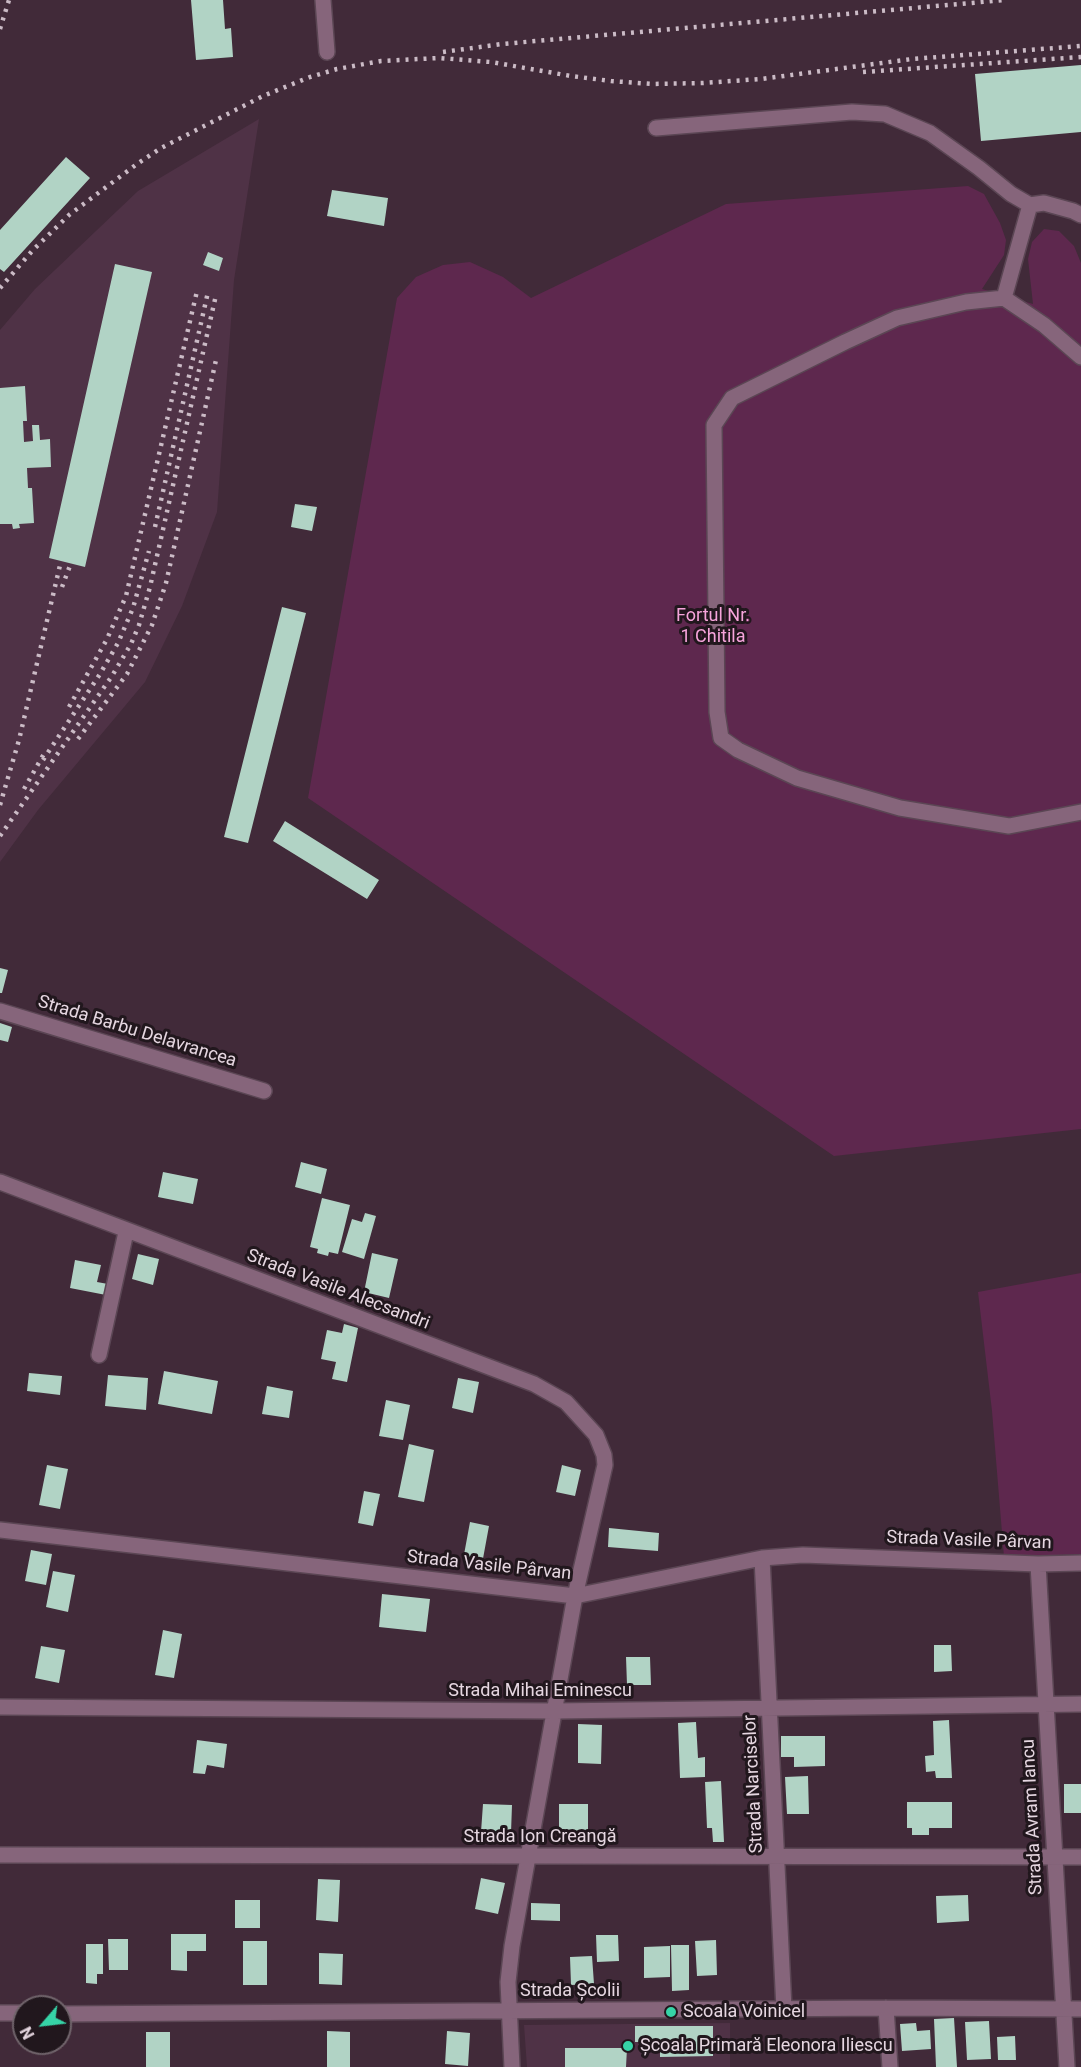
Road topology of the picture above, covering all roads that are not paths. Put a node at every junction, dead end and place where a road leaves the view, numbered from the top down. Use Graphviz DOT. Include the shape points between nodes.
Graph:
graph roads {
  1 [pos="323,0"];
  2 [pos="327,52"];
  3 [pos="656,128"];
  4 [pos="1030,205"];
  5 [pos="1081,216"];
  6 [pos="1004,298"];
  7 [pos="1081,357"];
  8 [pos="1081,812"];
  9 [pos="0,1011"];
  10 [pos="264,1091"];
  11 [pos="0,1182"];
  12 [pos="126,1232"];
  13 [pos="99,1355"];
  14 [pos="0,1530"];
  15 [pos="762,1558"];
  16 [pos="1081,1563"];
  17 [pos="1038,1564"];
  18 [pos="575,1596"];
  19 [pos="1081,1704"];
  20 [pos="1046,1705"];
  21 [pos="0,1707"];
  22 [pos="769,1708"];
  23 [pos="555,1711"];
  24 [pos="0,1855"];
  25 [pos="778,1855"];
  26 [pos="1054,1856"];
  27 [pos="530,1857"];
  28 [pos="1081,1857"];
  29 [pos="886,2008"];
  30 [pos="784,2009"];
  31 [pos="1065,2009"];
  32 [pos="1081,2009"];
  33 [pos="508,2010"];
  34 [pos="72,2014"];
  35 [pos="512,2067"];
  36 [pos="890,2067"];
  37 [pos="1067,2067"];
  1 -- 2 [label="street"];
  3 -- 4 [label="street" via="852,112 885,114 930,133"];
  4 -- 5 [label="street" via="1044,203"];
  4 -- 6 [label="street"];
  6 -- 7 [label="street"];
  6 -- 8 [label="street" via="966,302 897,318 732,398 722,412 714,425 717,712 721,738 738,750 796,778 900,808 1009,826"];
  9 -- 10 [label="street, Strada Barbu Delavrancea"];
  11 -- 12 [label="street, Strada Vasile Alecsandri"];
  12 -- 13 [label="street"];
  12 -- 18 [label="street, Strada Vasile Alecsandri" via="553,1393 587,1424 601,1445 605,1465"];
  14 -- 18 [label="street, Strada Vasile Pârvan"];
  15 -- 17 [label="street, Strada Vasile Pârvan" via="803,1554"];
  15 -- 18 [label="street, Strada Vasile Pârvan"];
  15 -- 22 [label="street, Strada Narciselor"];
  16 -- 17 [label="street, Strada Vasile Pârvan"];
  17 -- 20 [label="street, Strada Avram Iancu"];
  18 -- 23 [label="street, Strada Vasile Alecsandri"];
  19 -- 20 [label="street, Strada Mihai Eminescu"];
  20 -- 22 [label="street, Strada Mihai Eminescu"];
  20 -- 26 [label="street, Strada Avram Iancu"];
  21 -- 23 [label="street, Strada Mihai Eminescu"];
  22 -- 23 [label="street, Strada Mihai Eminescu"];
  22 -- 25 [label="street, Strada Narciselor"];
  23 -- 27 [label="street, Strada Vasile Alecsandri"];
  24 -- 27 [label="street, Strada Ion Creangă"];
  25 -- 26 [label="street, Strada Ion Creangă"];
  25 -- 27 [label="street, Strada Ion Creangă"];
  25 -- 30 [label="street, Strada Narciselor"];
  26 -- 28 [label="street, Strada Ion Creangă"];
  26 -- 31 [label="street, Strada Avram Iancu"];
  27 -- 33 [label="street, Strada Vasile Alecsandri" via="512,1946"];
  29 -- 30 [label="street, Strada Școlii"];
  29 -- 31 [label="street, Strada Școlii"];
  29 -- 36 [label="street"];
  30 -- 33 [label="street, Strada Școlii"];
  31 -- 32 [label="street, Strada Școlii"];
  31 -- 37 [label="street, Strada Avram Iancu"];
  33 -- 34 [label="street, Strada Școlii"];
  33 -- 35 [label="street, Strada Vasile Alecsandri"];
}
